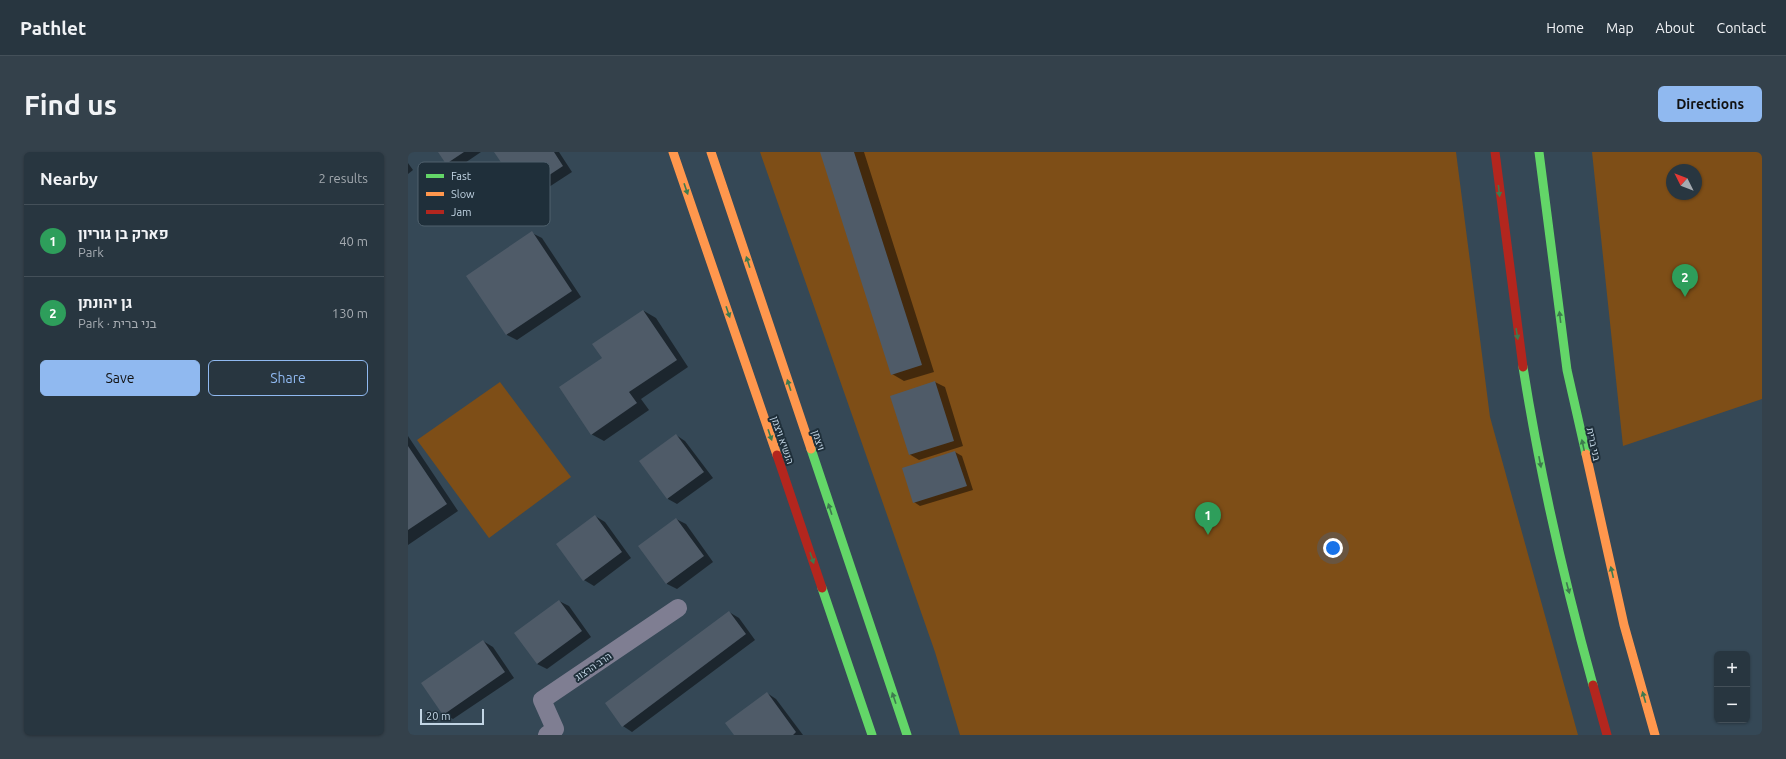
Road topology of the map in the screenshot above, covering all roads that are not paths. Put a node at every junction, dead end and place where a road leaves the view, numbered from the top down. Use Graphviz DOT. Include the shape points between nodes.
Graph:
graph roads {
  1 [pos="673,152"];
  2 [pos="711,152"];
  3 [pos="1495,152"];
  4 [pos="1539,152"];
  5 [pos="678,608"];
  6 [pos="553,733"];
  7 [pos="872,735"];
  8 [pos="907,735"];
  9 [pos="1607,735"];
  10 [pos="1655,735"];
  1 -- 7 [label="street, הנשיא ויצמן, one-way"];
  8 -- 2 [label="street, ויצמן, one-way"];
  3 -- 9 [label="street, one-way" via="1510,288 1530,409 1558,551"];
  10 -- 4 [label="street, בני ברית, one-way" via="1624,625 1567,370"];
  5 -- 6 [label="street, הרב הרצוג" via="542,700"];
}
